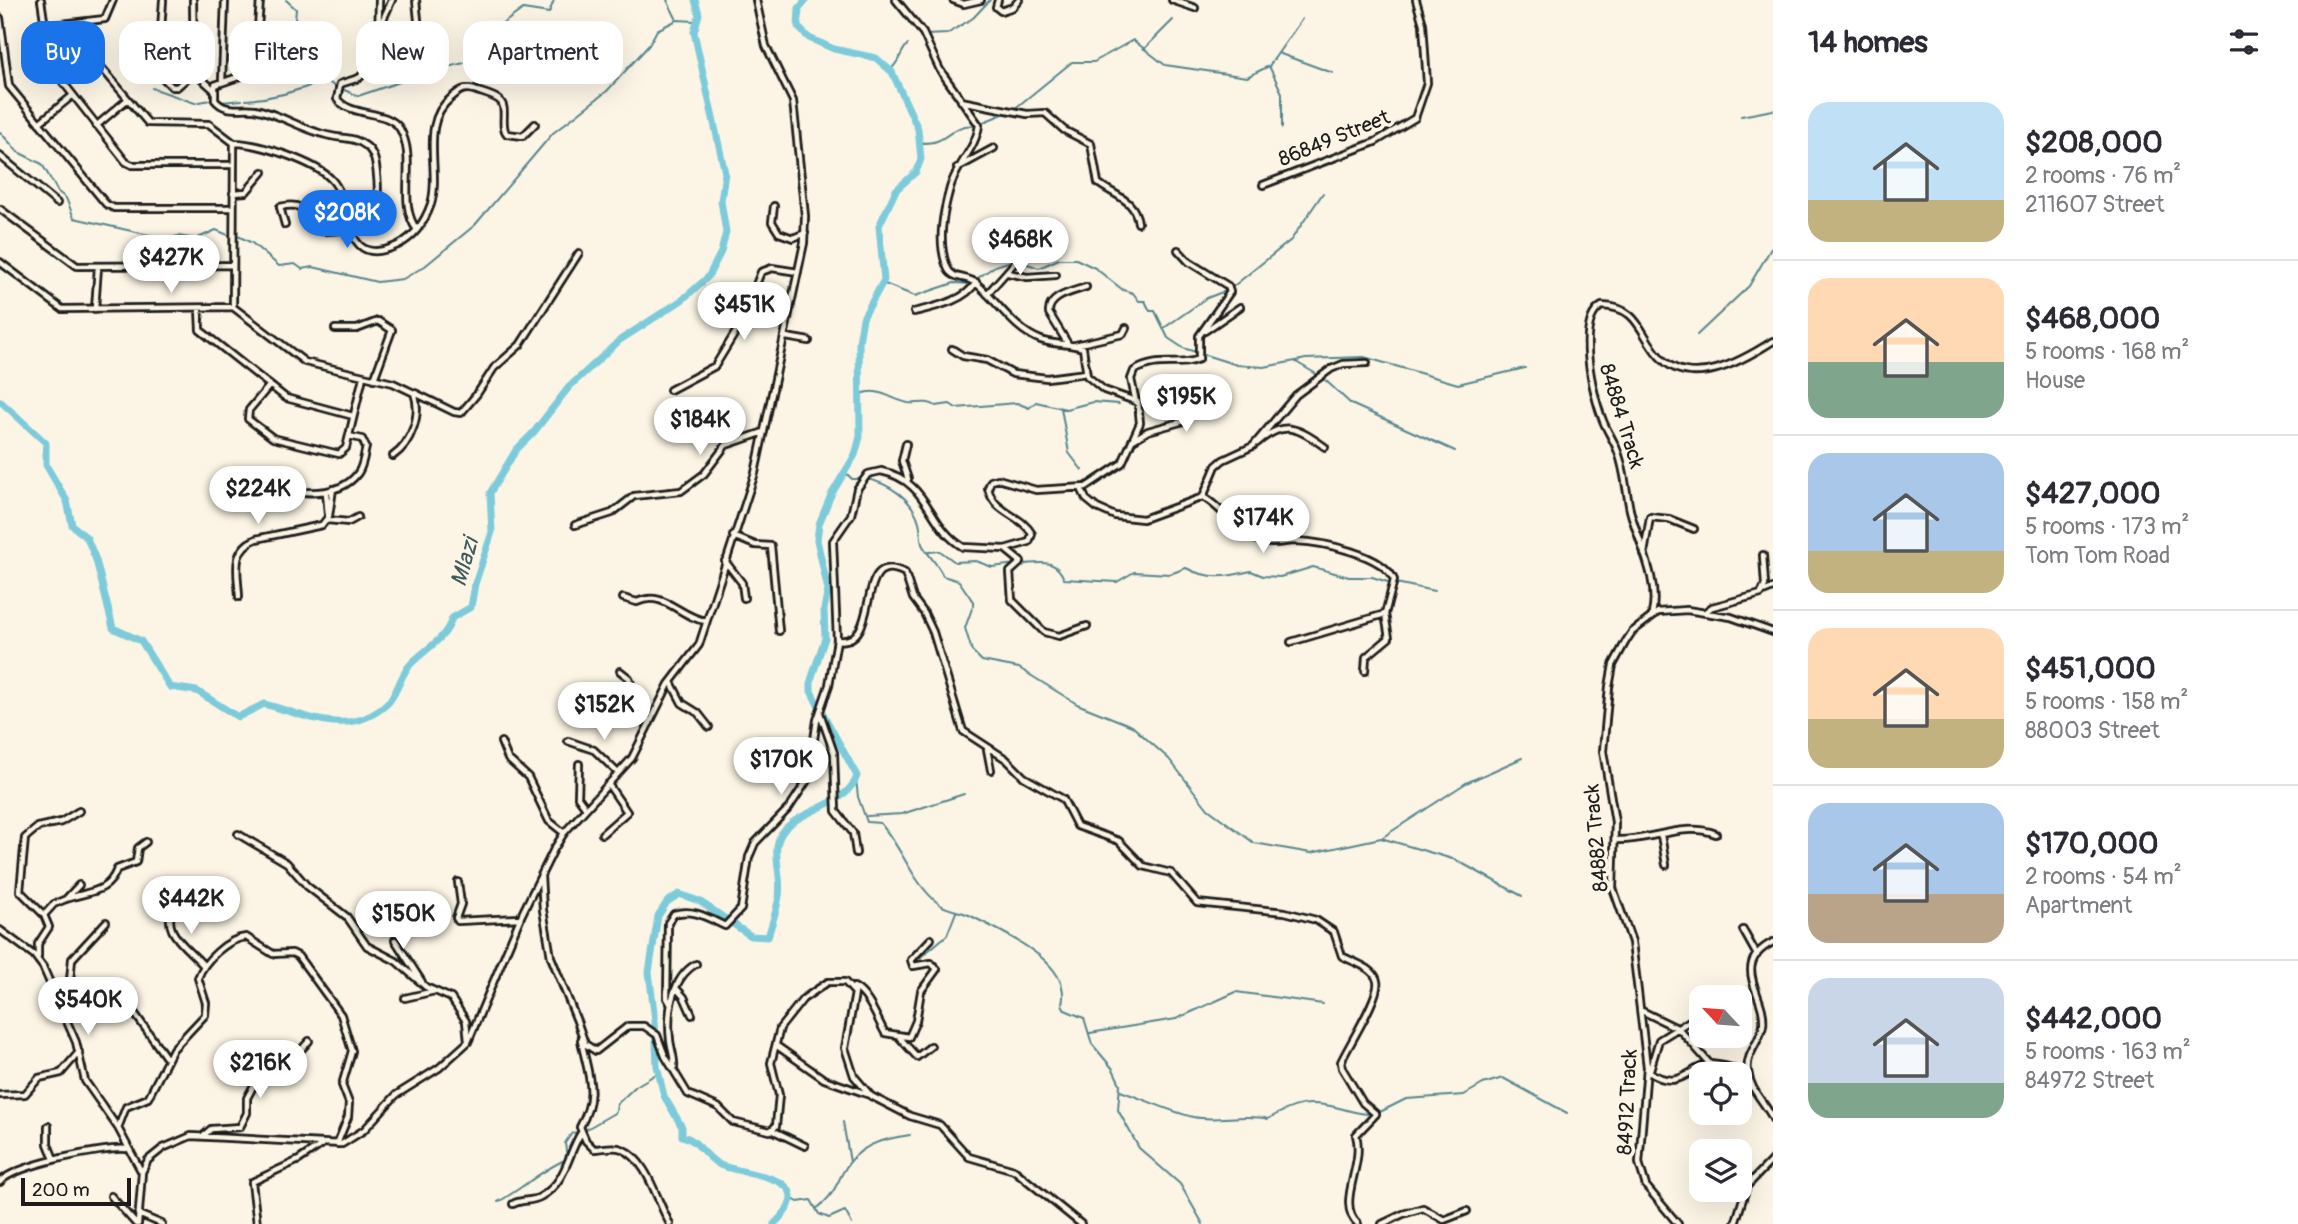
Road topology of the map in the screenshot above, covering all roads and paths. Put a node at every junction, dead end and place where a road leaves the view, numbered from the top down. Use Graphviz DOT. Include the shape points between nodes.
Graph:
graph roads {
  1 [pos="41,0"];
  2 [pos="113,0"];
  3 [pos="163,0"];
  4 [pos="193,0"];
  5 [pos="225,0"];
  6 [pos="260,0"];
  7 [pos="379,0"];
  8 [pos="392,0"];
  9 [pos="416,0"];
  10 [pos="756,0"];
  11 [pos="895,0"];
  12 [pos="953,0"];
  13 [pos="981,0"];
  14 [pos="998,0"];
  15 [pos="1019,0"];
  16 [pos="1172,0"];
  17 [pos="1416,0"];
  18 [pos="1195,8"];
  19 [pos="0,18"];
  20 [pos="43,21"];
  21 [pos="96,21"];
  22 [pos="162,21"];
  23 [pos="193,21"];
  24 [pos="258,21"];
  25 [pos="379,21"];
  26 [pos="382,21"];
  27 [pos="418,21"];
  28 [pos="105,71"];
  29 [pos="229,79"];
  30 [pos="356,79"];
  31 [pos="222,81"];
  32 [pos="63,84"];
  33 [pos="207,84"];
  34 [pos="213,89"];
  35 [pos="72,96"];
  36 [pos="128,99"];
  37 [pos="960,100"];
  38 [pos="39,123"];
  39 [pos="535,124"];
  40 [pos="96,125"];
  41 [pos="234,143"];
  42 [pos="994,148"];
  43 [pos="0,156"];
  44 [pos="233,165"];
  45 [pos="956,168"];
  46 [pos="263,172"];
  47 [pos="1263,185"];
  48 [pos="233,193"];
  49 [pos="57,203"];
  50 [pos="774,206"];
  51 [pos="232,208"];
  52 [pos="0,209"];
  53 [pos="1138,223"];
  54 [pos="285,225"];
  55 [pos="348,228"];
  56 [pos="417,230"];
  57 [pos="804,233"];
  58 [pos="1041,245"];
  59 [pos="1178,250"];
  60 [pos="579,253"];
  61 [pos="0,262"];
  62 [pos="233,265"];
  63 [pos="98,267"];
  64 [pos="798,272"];
  65 [pos="1007,273"];
  66 [pos="1056,275"];
  67 [pos="976,282"];
  68 [pos="1086,287"];
  69 [pos="987,294"];
  70 [pos="233,307"];
  71 [pos="1240,307"];
  72 [pos="199,308"];
  73 [pos="95,309"];
  74 [pos="914,312"];
  75 [pos="1126,328"];
  76 [pos="335,329"];
  77 [pos="1199,336"];
  78 [pos="786,337"];
  79 [pos="808,341"];
  80 [pos="1773,341"];
  81 [pos="1072,345"];
  82 [pos="952,349"];
  83 [pos="1367,363"];
  84 [pos="1086,373"];
  85 [pos="363,377"];
  86 [pos="374,379"];
  87 [pos="270,385"];
  88 [pos="1189,386"];
  89 [pos="670,390"];
  90 [pos="414,393"];
  91 [pos="1136,402"];
  92 [pos="354,416"];
  93 [pos="764,432"];
  94 [pos="349,436"];
  95 [pos="1132,440"];
  96 [pos="906,444"];
  97 [pos="1253,446"];
  98 [pos="1325,447"];
  99 [pos="393,456"];
  100 [pos="245,480"];
  101 [pos="908,480"];
  102 [pos="1081,488"];
  103 [pos="333,489"];
  104 [pos="326,492"];
  105 [pos="1203,497"];
  106 [pos="358,517"];
  107 [pos="328,518"];
  108 [pos="575,525"];
  109 [pos="1694,529"];
  110 [pos="733,536"];
  111 [pos="1005,549"];
  112 [pos="1644,555"];
  113 [pos="1763,555"];
  114 [pos="725,561"];
  115 [pos="1773,588"];
  116 [pos="1761,593"];
  117 [pos="239,597"];
  118 [pos="623,598"];
  119 [pos="744,598"];
  120 [pos="1704,613"];
  121 [pos="1385,614"];
  122 [pos="1652,615"];
  123 [pos="706,621"];
  124 [pos="1087,626"];
  125 [pos="779,631"];
  126 [pos="1773,632"];
  127 [pos="836,640"];
  128 [pos="1291,642"];
  129 [pos="620,671"];
  130 [pos="1365,671"];
  131 [pos="671,681"];
  132 [pos="819,712"];
  133 [pos="650,724"];
  134 [pos="709,727"];
  135 [pos="501,741"];
  136 [pos="568,741"];
  137 [pos="987,748"];
  138 [pos="579,764"];
  139 [pos="991,770"];
  140 [pos="618,773"];
  141 [pos="608,784"];
  142 [pos="586,808"];
  143 [pos="79,811"];
  144 [pos="564,833"];
  145 [pos="239,834"];
  146 [pos="602,834"];
  147 [pos="1716,834"];
  148 [pos="1661,835"];
  149 [pos="1615,840"];
  150 [pos="146,842"];
  151 [pos="856,853"];
  152 [pos="1666,865"];
  153 [pos="541,875"];
  154 [pos="458,882"];
  155 [pos="79,885"];
  156 [pos="66,899"];
  157 [pos="177,901"];
  158 [pos="44,915"];
  159 [pos="520,918"];
  160 [pos="106,922"];
  161 [pos="0,930"];
  162 [pos="1743,930"];
  163 [pos="931,939"];
  164 [pos="395,940"];
  165 [pos="1773,942"];
  166 [pos="1757,955"];
  167 [pos="39,961"];
  168 [pos="696,964"];
  169 [pos="204,965"];
  170 [pos="423,983"];
  171 [pos="121,986"];
  172 [pos="853,987"];
  173 [pos="676,988"];
  174 [pos="436,991"];
  175 [pos="405,998"];
  176 [pos="57,1003"];
  177 [pos="671,1005"];
  178 [pos="1642,1011"];
  179 [pos="692,1015"];
  180 [pos="577,1021"];
  181 [pos="1689,1022"];
  182 [pos="1679,1029"];
  183 [pos="898,1036"];
  184 [pos="309,1041"];
  185 [pos="468,1042"];
  186 [pos="777,1046"];
  187 [pos="932,1046"];
  188 [pos="593,1050"];
  189 [pos="79,1052"];
  190 [pos="167,1059"];
  191 [pos="1708,1062"];
  192 [pos="1748,1062"];
  193 [pos="587,1063"];
  194 [pos="674,1069"];
  195 [pos="1648,1074"];
  196 [pos="1689,1075"];
  197 [pos="1752,1084"];
  198 [pos="1752,1088"];
  199 [pos="1754,1091"];
  200 [pos="0,1095"];
  201 [pos="871,1095"];
  202 [pos="1771,1109"];
  203 [pos="1773,1119"];
  204 [pos="48,1126"];
  205 [pos="118,1128"];
  206 [pos="774,1130"];
  207 [pos="581,1132"];
  208 [pos="202,1136"];
  209 [pos="336,1144"];
  210 [pos="322,1145"];
  211 [pos="805,1146"];
  212 [pos="127,1149"];
  213 [pos="54,1159"];
  214 [pos="1773,1159"];
  215 [pos="142,1172"];
  216 [pos="0,1182"];
  217 [pos="111,1196"];
  218 [pos="513,1204"];
  219 [pos="1466,1211"];
  220 [pos="138,1214"];
  221 [pos="137,1224"];
  222 [pos="160,1224"];
  223 [pos="257,1224"];
  224 [pos="670,1224"];
  225 [pos="1081,1224"];
  226 [pos="1358,1224"];
  227 [pos="1382,1224"];
  228 [pos="1678,1224"];
  229 [pos="1735,1224"];
  1 -- 20 [label="street"];
  2 -- 21 [label="street" via="106,19"];
  3 -- 22 [label="street"];
  4 -- 23 [label="street"];
  5 -- 31 [label="street"];
  6 -- 24 [label="street"];
  7 -- 25 [label="street"];
  8 -- 26 [label="street"];
  9 -- 27 [label="street"];
  10 -- 57 [label="street" via="764,40 793,101"];
  11 -- 37 [label="street" via="923,33"];
  12 -- 13 [label="street" via="964,4"];
  14 -- 15 [label="street" via="996,7 1001,11"];
  16 -- 18 [label="street"];
  17 -- 47 [label="street, 86849 Street" via="1423,24 1427,83 1415,118 1375,142"];
  19 -- 38 [label="street" via="8,83"];
  28 -- 36 [label="street"];
  29 -- 31 [label="street"];
  30 -- 56 [label="street" via="340,84 337,99 398,126 409,172 408,215"];
  31 -- 34 [label="street"];
  32 -- 35 [label="street"];
  33 -- 34 [label="street"];
  34 -- 55 [label="street" via="222,107 260,110 321,134 355,140 370,150 378,208 369,220"];
  35 -- 38 [label="street"];
  35 -- 40 [label="street"];
  36 -- 40 [label="street"];
  36 -- 41 [label="street" via="149,123 209,124"];
  37 -- 45 [label="street" via="979,125"];
  37 -- 53 [label="street" via="1050,116 1063,130 1091,144 1097,181 1130,202"];
  38 -- 51 [label="street" via="111,207"];
  39 -- 56 [label="street" via="523,136 508,134 503,127 502,102 463,89 444,103 436,117 430,206"];
  40 -- 44 [label="street" via="132,165"];
  41 -- 44 [label="street"];
  41 -- 55 [label="street" via="263,147 322,172 338,188"];
  42 -- 45 [label="street"];
  43 -- 49 [label="street"];
  44 -- 48 [label="street"];
  45 -- 67 [label="street" via="942,226 943,249 950,273"];
  46 -- 48 [label="street" via="246,192"];
  48 -- 51 [label="street"];
  50 -- 57 [label="street" via="772,222 779,233 793,238"];
  51 -- 62 [label="street"];
  52 -- 63 [label="street" via="73,265"];
  54 -- 55 [label="street" via="281,207 301,206 322,231"];
  55 -- 56 [label="street" via="360,245 376,250 398,245"];
  57 -- 64 [label="street"];
  58 -- 65 [label="street" via="1019,258"];
  59 -- 77 [label="street" via="1230,289"];
  60 -- 90 [label="street" via="520,345 494,368 461,412 449,411"];
  61 -- 73 [label="street" via="58,308"];
  62 -- 63 [label="street"];
  62 -- 70 [label="street"];
  63 -- 73 [label="street"];
  64 -- 78 [label="street"];
  64 -- 89 [label="street" via="772,268 761,272 740,325 715,366"];
  65 -- 66 [label="street"];
  65 -- 69 [label="street"];
  67 -- 69 [label="street"];
  67 -- 74 [label="street" via="953,301"];
  68 -- 81 [label="street" via="1053,300 1049,307"];
  69 -- 81 [label="street" via="1035,338"];
  70 -- 72 [label="street"];
  70 -- 85 [label="street" via="305,362"];
  71 -- 77 [label="street"];
  72 -- 73 [label="street"];
  72 -- 87 [label="street" via="200,330"];
  75 -- 81 [label="street" via="1116,338"];
  76 -- 86 [label="street" via="357,329 378,321 392,330"];
  77 -- 91 [label="street" via="1196,360 1160,361 1134,371 1131,379"];
  78 -- 79 [label="street"];
  78 -- 93 [label="street"];
  80 -- 112 [label="street, 84884 Track" via="1718,369 1693,373 1660,357 1631,313 1615,307 1596,309 1588,341 1590,370 1603,422 1618,452"];
  81 -- 84 [label="street" via="1085,351"];
  82 -- 84 [label="street" via="1013,374 1046,378"];
  83 -- 97 [label="street" via="1343,364 1310,384 1284,405"];
  84 -- 91 [label="street" via="1104,390"];
  85 -- 86 [label="street"];
  85 -- 92 [label="street"];
  86 -- 90 [label="street"];
  87 -- 92 [label="street" via="291,401"];
  87 -- 94 [label="street" via="247,416 264,433 339,454"];
  88 -- 95 [label="street" via="1184,421"];
  90 -- 99 [label="street" via="415,421 404,446"];
  91 -- 95 [label="street" via="1141,407 1140,419"];
  92 -- 94 [label="street"];
  93 -- 108 [label="street" via="726,445 707,471 681,491 634,496 612,513"];
  93 -- 110 [label="street"];
  94 -- 103 [label="street" via="365,443 361,468"];
  95 -- 102 [label="street" via="1119,466"];
  96 -- 101 [label="street" via="902,461"];
  97 -- 98 [label="street" via="1270,431 1291,428"];
  97 -- 105 [label="street" via="1216,466"];
  100 -- 104 [label="street" via="280,489"];
  101 -- 111 [label="street" via="960,545"];
  101 -- 127 [label="street" via="881,471 868,474 856,489 851,515 835,536 832,556"];
  102 -- 105 [label="street" via="1097,508 1115,516 1143,519"];
  102 -- 111 [label="street" via="1036,490 991,481 992,501 1032,534 1026,544"];
  103 -- 104 [label="street"];
  103 -- 107 [label="street"];
  104 -- 107 [label="street"];
  105 -- 121 [label="street" via="1262,542 1331,545 1382,566 1394,580"];
  106 -- 107 [label="street" via="349,522"];
  107 -- 117 [label="street" via="299,532 247,544 236,560"];
  109 -- 112 [label="street" via="1650,517"];
  110 -- 114 [label="street"];
  110 -- 125 [label="street" via="752,545 771,546"];
  111 -- 124 [label="street" via="1021,562 1010,572 1012,600 1035,625 1059,636"];
  112 -- 122 [label="street, 84884 Track" via="1655,598"];
  113 -- 116 [label="street" via="1765,585"];
  114 -- 119 [label="street" via="742,583"];
  114 -- 123 [label="street"];
  115 -- 116 [label="street"];
  116 -- 120 [label="street"];
  118 -- 123 [label="street" via="637,602 658,598"];
  120 -- 122 [label="street" via="1676,609"];
  120 -- 126 [label="street" via="1758,624"];
  121 -- 128 [label="street"];
  121 -- 130 [label="street" via="1389,638 1366,657"];
  122 -- 149 [label="street, 84882 Track" via="1620,650 1609,687 1603,751"];
  123 -- 131 [label="street" via="694,653"];
  127 -- 132 [label="street" via="830,685"];
  127 -- 137 [label="street" via="849,640 859,633 877,576 888,570 905,573 933,632 963,731"];
  129 -- 133 [label="street" via="629,678 637,704"];
  131 -- 133 [label="street"];
  131 -- 134 [label="street" via="682,703"];
  132 -- 151 [label="street" via="834,753 836,811 853,833"];
  132 -- 177 [label="street" via="808,779 789,808 755,843 741,909 723,925 694,912 674,914 668,923 667,998"];
  133 -- 140 [label="street" via="638,749"];
  135 -- 144 [label="street" via="508,759 528,777 549,821"];
  136 -- 140 [label="street" via="594,750"];
  137 -- 139 [label="street"];
  137 -- 226 [label="street" via="1063,799 1077,826 1119,841 1143,866 1174,875 1197,903 1285,912 1316,920 1334,932 1342,956 1375,977 1378,984 1373,998 1341,1062 1363,1103 1376,1114 1356,1135 1358,1159 1349,1203"];
  138 -- 142 [label="street" via="578,797"];
  140 -- 141 [label="street"];
  141 -- 142 [label="street"];
  141 -- 146 [label="street" via="627,812"];
  142 -- 144 [label="street"];
  143 -- 158 [label="street" via="61,822 38,827 25,838 20,891"];
  144 -- 153 [label="street"];
  145 -- 170 [label="street" via="287,863 347,917 367,946"];
  147 -- 148 [label="street" via="1693,828"];
  148 -- 149 [label="street"];
  148 -- 152 [label="street"];
  149 -- 178 [label="street, 84882 Track" via="1613,888 1632,942"];
  150 -- 156 [label="street" via="138,850 137,861 117,869 101,891"];
  153 -- 159 [label="street"];
  153 -- 180 [label="street" via="551,957"];
  154 -- 159 [label="street" via="458,921"];
  155 -- 156 [label="street"];
  156 -- 158 [label="street" via="49,907"];
  157 -- 169 [label="street" via="170,915 172,935"];
  158 -- 167 [label="street" via="49,927 37,947"];
  159 -- 185 [label="street"];
  160 -- 176 [label="street" via="72,959 70,980"];
  161 -- 167 [label="street"];
  162 -- 166 [label="street"];
  163 -- 183 [label="street" via="911,962 913,966 931,963 936,972 920,991 912,1035"];
  164 -- 170 [label="street"];
  165 -- 166 [label="street"];
  166 -- 192 [label="street" via="1751,980 1763,1026"];
  167 -- 176 [label="street"];
  168 -- 173 [label="street"];
  169 -- 190 [label="street" via="198,983 206,1003 205,1015"];
  169 -- 209 [label="street" via="235,940 246,937 273,954 298,956 322,988 341,1015 352,1051 342,1085 349,1103 348,1117"];
  170 -- 174 [label="street"];
  171 -- 190 [label="street"];
  172 -- 183 [label="street" via="869,1003 885,1033"];
  172 -- 186 [label="street" via="835,981 811,992 780,1028"];
  172 -- 201 [label="street" via="846,1055 854,1076"];
  173 -- 177 [label="street"];
  173 -- 179 [label="street"];
  174 -- 175 [label="street"];
  174 -- 185 [label="street" via="451,998 464,1016"];
  176 -- 189 [label="street"];
  177 -- 194 [label="street"];
  178 -- 182 [label="street"];
  178 -- 195 [label="street, 84912 Track"];
  180 -- 188 [label="street" via="585,1045"];
  180 -- 193 [label="street"];
  181 -- 182 [label="street"];
  182 -- 191 [label="street"];
  182 -- 195 [label="street" via="1659,1040"];
  183 -- 187 [label="street" via="917,1057"];
  184 -- 208 [label="street" via="282,1071 254,1085 240,1127 211,1129"];
  185 -- 209 [label="street" via="439,1068 396,1095 358,1136"];
  186 -- 201 [label="street" via="824,1079"];
  186 -- 206 [label="street" via="771,1063 779,1095"];
  188 -- 193 [label="street"];
  188 -- 194 [label="street" via="632,1025 644,1026 656,1034"];
  189 -- 200 [label="street" via="61,1073 39,1078 25,1094"];
  189 -- 205 [label="street" via="88,1086"];
  190 -- 205 [label="street" via="148,1098 126,1107"];
  193 -- 207 [label="street" via="592,1102"];
  194 -- 206 [label="street" via="688,1094 718,1107 729,1120"];
  195 -- 196 [label="street" via="1681,1079"];
  195 -- 228 [label="street, 84912 Track" via="1638,1151 1641,1175"];
  197 -- 199 [label="street"];
  198 -- 199 [label="street"];
  199 -- 202 [label="street"];
  201 -- 225 [label="street" via="908,1115 940,1125 969,1157 1014,1170"];
  202 -- 203 [label="street"];
  204 -- 213 [label="street"];
  205 -- 212 [label="street"];
  206 -- 211 [label="street"];
  207 -- 218 [label="street" via="568,1166 555,1182 540,1197"];
  207 -- 224 [label="street" via="594,1149 620,1148 632,1157 647,1176"];
  208 -- 210 [label="street"];
  208 -- 215 [label="street" via="179,1139 163,1148"];
  209 -- 210 [label="street"];
  210 -- 223 [label="street" via="252,1182"];
  212 -- 213 [label="street"];
  212 -- 215 [label="street"];
  213 -- 216 [label="street" via="13,1171"];
  214 -- 229 [label="street" via="1746,1186"];
  215 -- 220 [label="street"];
  217 -- 221 [label="street"];
  219 -- 227 [label="street" via="1444,1220 1423,1208"];
  220 -- 221 [label="street"];
  220 -- 222 [label="street"];
}
